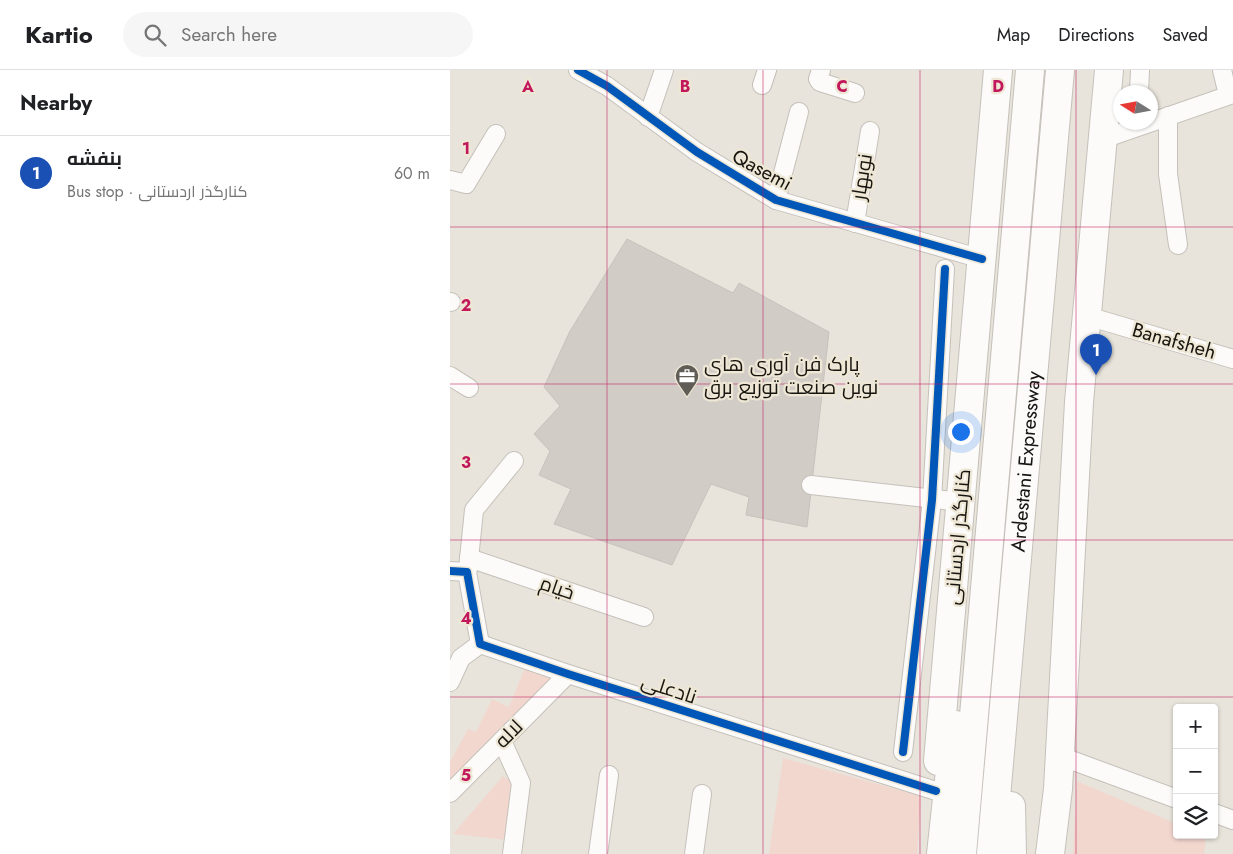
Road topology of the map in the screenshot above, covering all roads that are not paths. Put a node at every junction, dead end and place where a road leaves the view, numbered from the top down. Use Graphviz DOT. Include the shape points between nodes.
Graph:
graph roads {
  1 [pos="578,70"];
  2 [pos="664,70"];
  3 [pos="821,70"];
  4 [pos="998,70"];
  5 [pos="1030,70"];
  6 [pos="1060,70"];
  7 [pos="1109,70"];
  8 [pos="1140,70"];
  9 [pos="1222,70"];
  10 [pos="1139,85"];
  11 [pos="854,93"];
  12 [pos="1230,95"];
  13 [pos="799,112"];
  14 [pos="1168,116"];
  15 [pos="648,117"];
  16 [pos="1158,119"];
  17 [pos="870,130"];
  18 [pos="1125,130"];
  19 [pos="496,134"];
  20 [pos="1103,139"];
  21 [pos="450,180"];
  22 [pos="776,200"];
  23 [pos="855,223"];
  24 [pos="1178,245"];
  25 [pos="982,259"];
  26 [pos="945,269"];
  27 [pos="1012,282"];
  28 [pos="1087,316"];
  29 [pos="1233,359"];
  30 [pos="450,376"];
  31 [pos="469,388"];
  32 [pos="514,461"];
  33 [pos="811,485"];
  34 [pos="932,500"];
  35 [pos="961,502"];
  36 [pos="462,567"];
  37 [pos="644,617"];
  38 [pos="1010,634"];
  39 [pos="480,644"];
  40 [pos="568,674"];
  41 [pos="450,682"];
  42 [pos="502,741"];
  43 [pos="903,752"];
  44 [pos="1060,756"];
  45 [pos="609,775"];
  46 [pos="936,790"];
  47 [pos="450,793"];
  48 [pos="702,794"];
  49 [pos="1173,798"];
  50 [pos="1218,814"];
  51 [pos="1233,820"];
  52 [pos="512,854"];
  53 [pos="598,854"];
  54 [pos="694,854"];
  55 [pos="930,854"];
  56 [pos="941,854"];
  57 [pos="962,854"];
  58 [pos="991,854"];
  59 [pos="1012,854"];
  60 [pos="1050,854"];
  1 -- 15 [label="street, Qasemi" via="607,86"];
  2 -- 15 [label="street"];
  3 -- 11 [label="street" via="820,82"];
  4 -- 25 [label="main road, کنارگذر اردستانی"];
  5 -- 27 [label="main road, Ardestani Expressway"];
  6 -- 38 [label="main road, Ardestani Expressway"];
  7 -- 20 [label="main road"];
  8 -- 10 [label="street"];
  9 -- 12 [label="street"];
  12 -- 14 [label="street"];
  13 -- 22 [label="street"];
  14 -- 16 [label="street"];
  14 -- 24 [label="street" via="1168,174"];
  15 -- 22 [label="street, Qasemi" via="697,152"];
  17 -- 23 [label="street, نوبهار"];
  18 -- 20 [label="street"];
  19 -- 21 [label="street" via="466,184"];
  20 -- 28 [label="main road"];
  22 -- 23 [label="street, Qasemi"];
  23 -- 25 [label="street, Qasemi"];
  25 -- 35 [label="main road, کنارگذر اردستانی"];
  26 -- 34 [label="street"];
  27 -- 56 [label="main road" via="966,624"];
  27 -- 57 [label="main road, Ardestani Expressway"];
  28 -- 29 [label="street, Banafsheh"];
  28 -- 44 [label="main road" via="1078,412"];
  30 -- 31 [label="street"];
  32 -- 36 [label="street" via="474,510"];
  33 -- 34 [label="street"];
  34 -- 35 [label="street"];
  34 -- 43 [label="street"];
  35 -- 46 [label="main road, کنارگذر اردستانی"];
  36 -- 37 [label="street, خیام"];
  36 -- 39 [label="street"];
  38 -- 58 [label="main road, Ardestani Expressway"];
  38 -- 59 [label="main road"];
  39 -- 40 [label="street, نادعلی"];
  39 -- 41 [label="street" via="461,658"];
  40 -- 42 [label="street, لاله"];
  40 -- 46 [label="street, نادعلی"];
  42 -- 47 [label="street, لاله"];
  42 -- 52 [label="street" via="521,784"];
  44 -- 49 [label="street"];
  44 -- 60 [label="main road"];
  45 -- 53 [label="street"];
  46 -- 55 [label="main road, کنارگذر اردستانی"];
  48 -- 54 [label="street"];
  50 -- 51 [label="street"];
}
